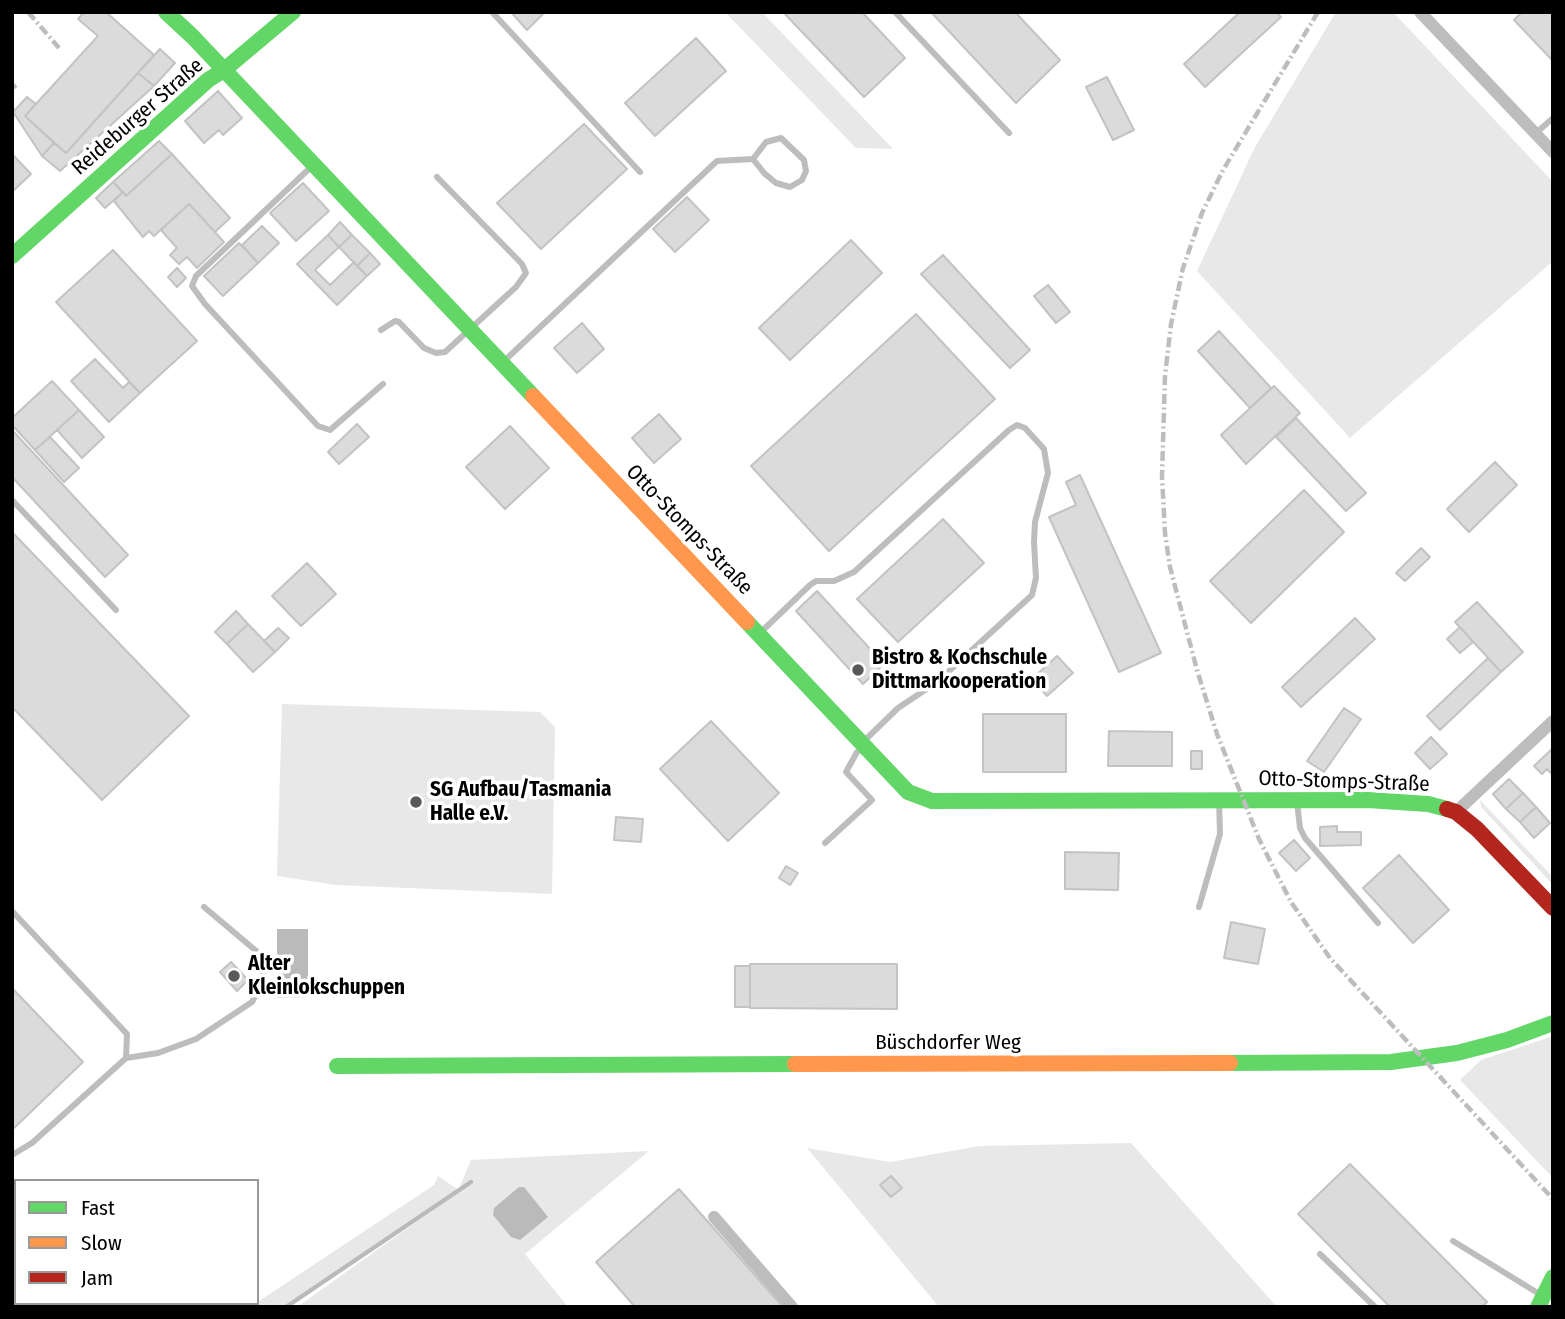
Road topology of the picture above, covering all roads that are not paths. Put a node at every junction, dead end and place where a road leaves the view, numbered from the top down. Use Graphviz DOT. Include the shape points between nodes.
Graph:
graph roads {
  1 [pos="166,12"];
  2 [pos="293,12"];
  3 [pos="492,12"];
  4 [pos="895,12"];
  5 [pos="1420,12"];
  6 [pos="223,70"];
  7 [pos="1553,118"];
  8 [pos="1009,132"];
  9 [pos="1535,134"];
  10 [pos="1553,152"];
  11 [pos="753,159"];
  12 [pos="313,165"];
  13 [pos="640,172"];
  14 [pos="437,177"];
  15 [pos="12,256"];
  16 [pos="382,330"];
  17 [pos="470,330"];
  18 [pos="502,363"];
  19 [pos="383,384"];
  20 [pos="12,499"];
  21 [pos="116,610"];
  22 [pos="759,634"];
  23 [pos="1553,720"];
  24 [pos="864,745"];
  25 [pos="1219,799"];
  26 [pos="1297,800"];
  27 [pos="1456,812"];
  28 [pos="825,843"];
  29 [pos="204,907"];
  30 [pos="1199,907"];
  31 [pos="1553,908"];
  32 [pos="12,911"];
  33 [pos="1378,923"];
  34 [pos="1553,1023"];
  35 [pos="126,1058"];
  36 [pos="337,1066"];
  37 [pos="12,1155"];
  38 [pos="714,1217"];
  39 [pos="1453,1241"];
  40 [pos="1320,1254"];
  41 [pos="1553,1277"];
  42 [pos="1541,1302"];
  43 [pos="792,1307"];
  44 [pos="1375,1307"];
  1 -- 6 [label="street, Otto-Stomps-Straße"];
  2 -- 6 [label="street, Reideburger Straße"];
  3 -- 13 [label="lane"];
  4 -- 8 [label="lane"];
  5 -- 9 [label="street"];
  6 -- 12 [label="street, Otto-Stomps-Straße"];
  6 -- 15 [label="street, Reideburger Straße"];
  7 -- 9 [label="lane"];
  9 -- 10 [label="street"];
  11 -- 11 [label="lane" via="776,183 790,187 802,180 806,171 804,160 781,138 766,142"];
  11 -- 18 [label="lane" via="716,161"];
  12 -- 17 [label="street, Otto-Stomps-Straße"];
  12 -- 19 [label="lane" via="196,276 192,286 318,426 330,430"];
  14 -- 17 [label="lane" via="526,273"];
  16 -- 17 [label="lane" via="399,322 424,348 440,354"];
  17 -- 18 [label="street, Otto-Stomps-Straße"];
  18 -- 22 [label="street, Otto-Stomps-Straße"];
  20 -- 21 [label="lane"];
  22 -- 24 [label="street, Otto-Stomps-Straße"];
  22 -- 24 [label="lane" via="816,581 834,581 854,572 1009,430 1017,425 1025,428 1044,449 1048,473 1035,522 1032,595 937,682 898,708"];
  23 -- 27 [label="street"];
  24 -- 25 [label="street, Otto-Stomps-Straße" via="908,792 932,801"];
  24 -- 28 [label="lane" via="846,772 872,800"];
  25 -- 26 [label="street, Otto-Stomps-Straße"];
  25 -- 30 [label="lane" via="1220,834"];
  26 -- 27 [label="street, Otto-Stomps-Straße" via="1428,804"];
  26 -- 33 [label="lane" via="1305,838"];
  27 -- 31 [label="street, Otto-Stomps-Straße"];
  29 -- 35 [label="lane" via="261,955 264,979 252,1002 196,1039 158,1053"];
  32 -- 35 [label="lane" via="127,1034"];
  34 -- 36 [label="street, Büschdorfer Weg" via="1457,1053 1391,1062"];
  35 -- 37 [label="lane" via="32,1143"];
  38 -- 43 [label="street"];
  39 -- 42 [label="lane"];
  40 -- 44 [label="lane"];
  41 -- 42 [label="street"];
}
